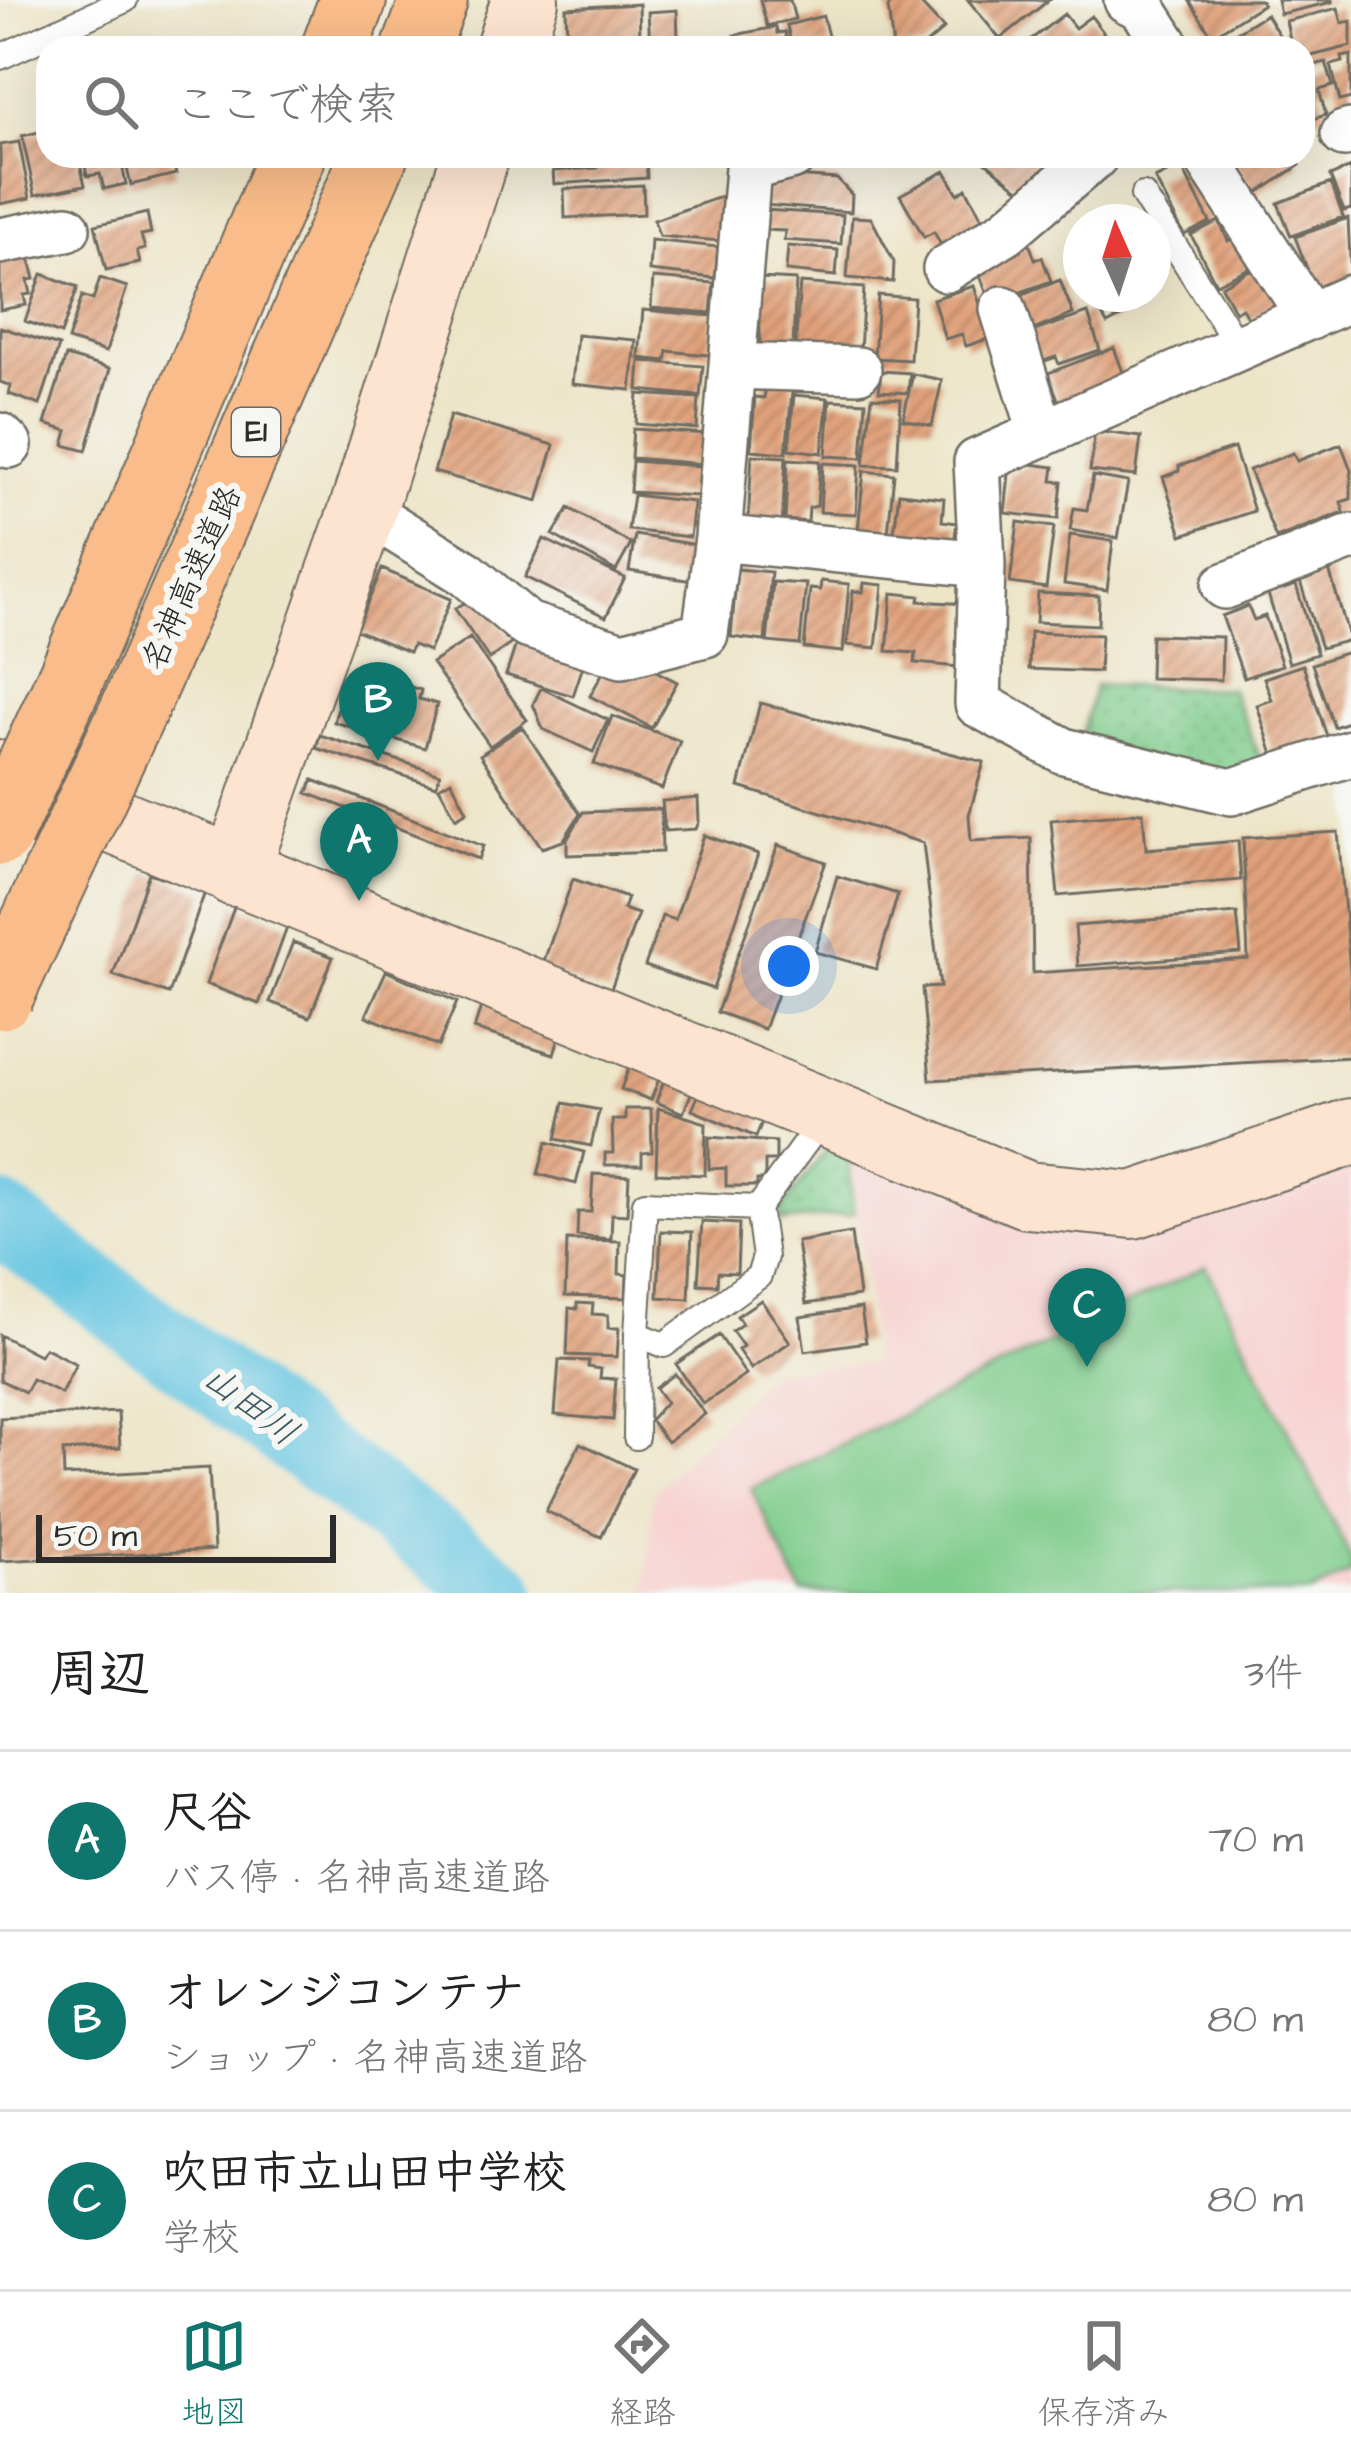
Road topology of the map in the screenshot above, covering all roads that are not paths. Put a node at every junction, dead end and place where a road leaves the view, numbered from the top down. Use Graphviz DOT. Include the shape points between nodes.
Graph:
graph roads {
  1 [pos="125,0"];
  2 [pos="352,0"];
  3 [pos="434,0"];
  4 [pos="525,0"];
  5 [pos="1127,0"];
  6 [pos="46,36"];
  7 [pos="339,36"];
  8 [pos="420,36"];
  9 [pos="513,36"];
  10 [pos="1160,36"];
  11 [pos="36,41"];
  12 [pos="0,57"];
  13 [pos="287,168"];
  14 [pos="369,168"];
  15 [pos="471,168"];
  16 [pos="748,168"];
  17 [pos="1081,168"];
  18 [pos="1215,168"];
  19 [pos="1143,195"];
  20 [pos="67,228"];
  21 [pos="0,241"];
  22 [pos="946,269"];
  23 [pos="1331,308"];
  24 [pos="1004,309"];
  25 [pos="1239,348"];
  26 [pos="732,366"];
  27 [pos="858,370"];
  28 [pos="1042,434"];
  29 [pos="363,509"];
  30 [pos="1351,537"];
  31 [pos="718,538"];
  32 [pos="982,564"];
  33 [pos="1225,586"];
  34 [pos="1351,753"];
  35 [pos="0,774"];
  36 [pos="0,832"];
  37 [pos="235,873"];
  38 [pos="0,996"];
  39 [pos="827,1114"];
  40 [pos="1351,1132"];
  41 [pos="758,1208"];
  42 [pos="638,1334"];
  43 [pos="636,1437"];
  1 -- 6 [label="lane"];
  2 -- 7 [label="highway"];
  3 -- 8 [label="highway"];
  4 -- 9 [label="street"];
  5 -- 10 [label="street"];
  11 -- 12 [label="lane"];
  13 -- 36 [label="highway, E1, bridge"];
  14 -- 38 [label="highway, 名神高速道路 / E1, bridge"];
  15 -- 29 [label="street"];
  16 -- 26 [label="street"];
  17 -- 22 [label="street"];
  18 -- 23 [label="street"];
  19 -- 25 [label="lane"];
  20 -- 21 [label="street"];
  23 -- 25 [label="street"];
  24 -- 28 [label="street"];
  25 -- 28 [label="street"];
  26 -- 27 [label="street"];
  26 -- 31 [label="street"];
  28 -- 32 [label="street" via="977,462"];
  29 -- 31 [label="street" via="467,574 527,625 622,655 705,634"];
  29 -- 37 [label="street"];
  30 -- 33 [label="street"];
  31 -- 32 [label="street"];
  32 -- 34 [label="street" via="978,704 1064,751 1231,792"];
  35 -- 37 [label="street"];
  37 -- 39 [label="street"];
  39 -- 40 [label="street" via="1027,1196 1132,1205"];
  39 -- 41 [label="lane"];
  41 -- 42 [label="lane" via="765,1257 758,1276 664,1346"];
  41 -- 42 [label="lane" via="646,1203"];
  42 -- 43 [label="lane"];
}
